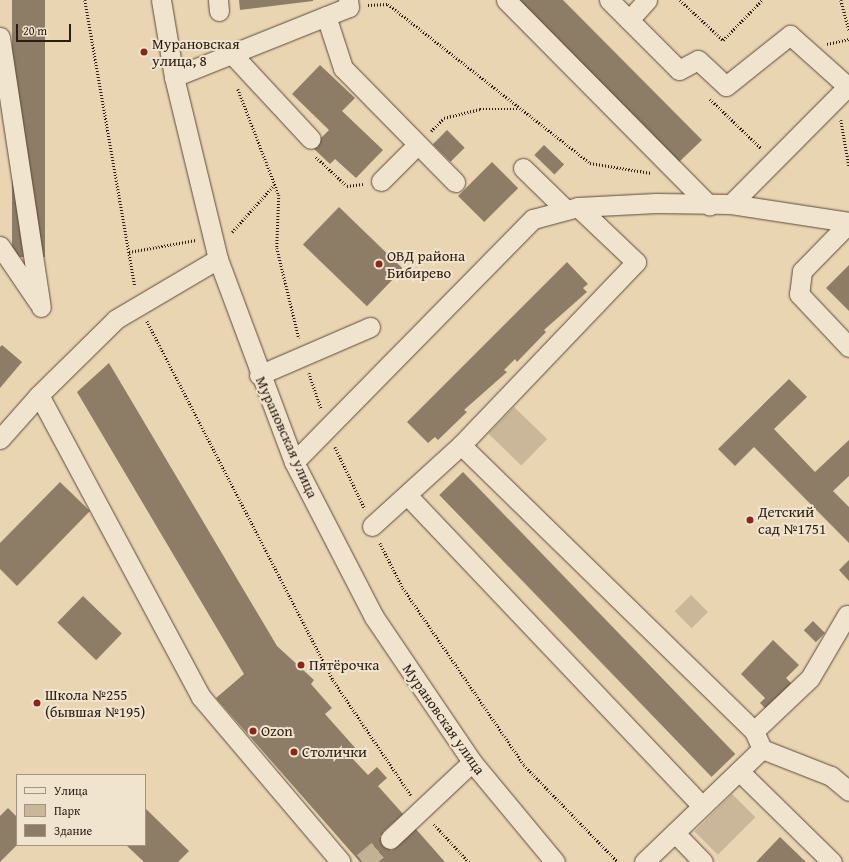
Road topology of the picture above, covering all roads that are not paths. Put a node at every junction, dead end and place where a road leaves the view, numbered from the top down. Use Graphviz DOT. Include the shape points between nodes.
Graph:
graph roads {
  1 [pos="161,0"];
  2 [pos="506,0"];
  3 [pos="609,0"];
  4 [pos="647,0"];
  5 [pos="349,3"];
  6 [pos="326,16"];
  7 [pos="629,20"];
  8 [pos="0,37"];
  9 [pos="231,53"];
  10 [pos="174,77"];
  11 [pos="845,89"];
  12 [pos="311,139"];
  13 [pos="417,145"];
  14 [pos="523,168"];
  15 [pos="382,181"];
  16 [pos="455,182"];
  17 [pos="731,204"];
  18 [pos="709,205"];
  19 [pos="572,209"];
  20 [pos="849,223"];
  21 [pos="0,246"];
  22 [pos="218,259"];
  23 [pos="370,327"];
  24 [pos="849,346"];
  25 [pos="259,375"];
  26 [pos="39,395"];
  27 [pos="0,439"];
  28 [pos="461,445"];
  29 [pos="294,462"];
  30 [pos="408,495"];
  31 [pos="372,526"];
  32 [pos="847,616"];
  33 [pos="754,731"];
  34 [pos="762,749"];
  35 [pos="472,762"];
  36 [pos="739,771"];
  37 [pos="849,790"];
  38 [pos="702,806"];
  39 [pos="675,833"];
  40 [pos="390,840"];
  41 [pos="341,862"];
  42 [pos="555,862"];
  43 [pos="644,862"];
  44 [pos="703,862"];
  45 [pos="832,862"];
  1 -- 10 [label="street, Мурановская улица"];
  2 -- 18 [label="street"];
  3 -- 7 [label="street"];
  4 -- 7 [label="street"];
  5 -- 6 [label="street"];
  6 -- 9 [label="street"];
  6 -- 13 [label="street" via="343,68"];
  7 -- 11 [label="street" via="680,70 698,60 726,86 790,35"];
  8 -- 21 [label="street" via="41,307"];
  9 -- 10 [label="street"];
  9 -- 12 [label="street"];
  10 -- 22 [label="street, Мурановская улица"];
  11 -- 17 [label="street"];
  13 -- 15 [label="street"];
  13 -- 16 [label="street"];
  14 -- 19 [label="street"];
  17 -- 18 [label="street"];
  17 -- 20 [label="street"];
  18 -- 19 [label="street" via="656,202"];
  19 -- 28 [label="street" via="636,262"];
  19 -- 29 [label="street" via="533,219"];
  20 -- 24 [label="street" via="802,271 799,294"];
  22 -- 25 [label="street, Мурановская улица"];
  22 -- 26 [label="street" via="116,319"];
  23 -- 25 [label="street"];
  25 -- 29 [label="street, Мурановская улица"];
  26 -- 27 [label="street"];
  26 -- 41 [label="street" via="201,697"];
  28 -- 30 [label="street"];
  28 -- 33 [label="street"];
  29 -- 35 [label="street, Мурановская улица" via="374,617"];
  30 -- 31 [label="street"];
  30 -- 38 [label="street"];
  32 -- 33 [label="street" via="810,678"];
  33 -- 34 [label="street"];
  34 -- 36 [label="street"];
  34 -- 37 [label="street" via="830,776"];
  35 -- 40 [label="street"];
  35 -- 42 [label="street, Мурановская улица"];
  36 -- 38 [label="street"];
  36 -- 45 [label="street"];
  38 -- 39 [label="street"];
  39 -- 43 [label="street"];
  39 -- 44 [label="street"];
}
